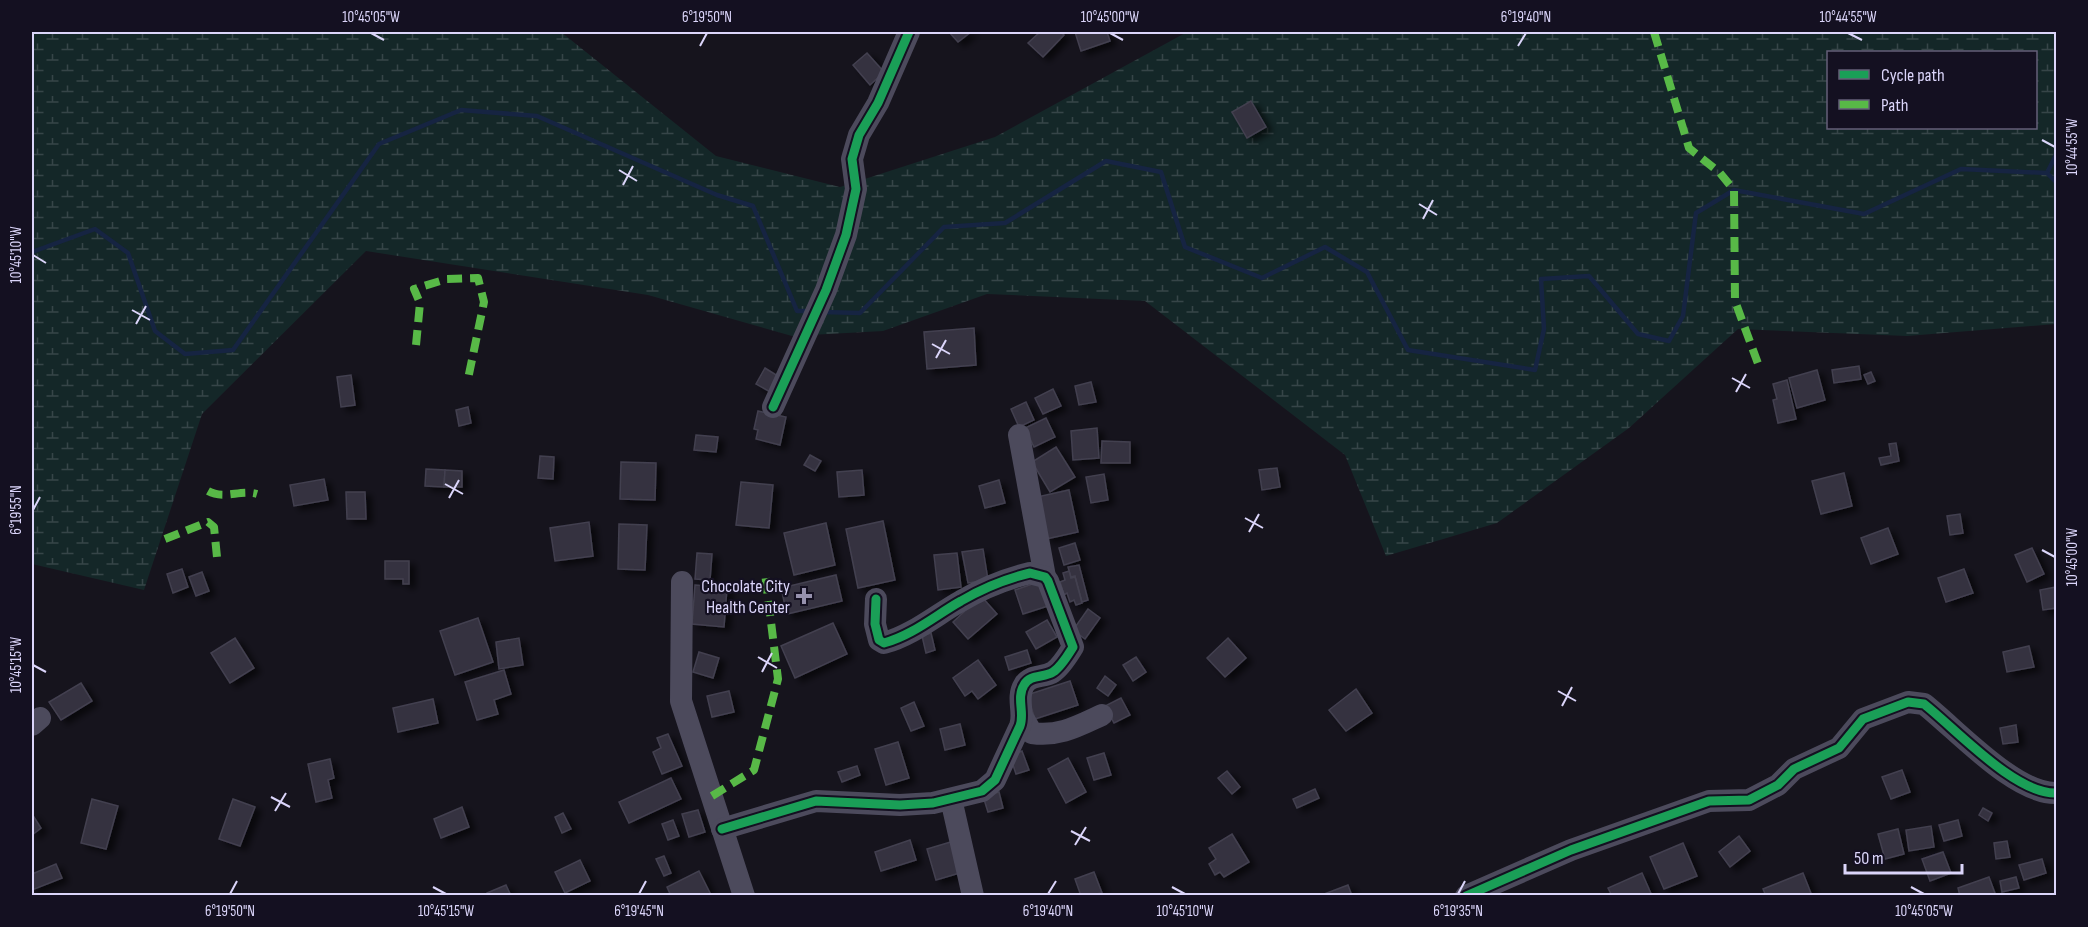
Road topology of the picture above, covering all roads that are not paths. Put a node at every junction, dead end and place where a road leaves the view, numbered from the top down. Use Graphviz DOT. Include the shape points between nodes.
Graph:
graph roads {
  1 [pos="909,32"];
  2 [pos="773,407"];
  3 [pos="1019,435"];
  4 [pos="1045,577"];
  5 [pos="682,582"];
  6 [pos="876,599"];
  7 [pos="1102,715"];
  8 [pos="1023,718"];
  9 [pos="2056,793"];
  10 [pos="951,799"];
  11 [pos="722,829"];
  12 [pos="744,896"];
  13 [pos="973,896"];
  14 [pos="1466,896"];
  1 -- 2 [label="street" via="878,103 859,135 852,159 856,189 846,235"];
  3 -- 4 [label="street"];
  4 -- 6 [label="street" via="1030,573 991,585 930,622 884,643 876,632"];
  4 -- 8 [label="street" via="1073,647 1052,673 1024,684 1020,694"];
  5 -- 11 [label="street" via="681,701"];
  7 -- 8 [label="street" via="1050,735 1032,733"];
  8 -- 10 [label="street" via="995,780 982,791"];
  9 -- 14 [label="street" via="2045,794 2024,786 1924,704 1908,702 1863,719 1839,748 1794,769 1778,785 1749,800 1709,801 1570,850"];
  10 -- 11 [label="street" via="870,806 816,801"];
  10 -- 13 [label="street"];
  11 -- 12 [label="street"];
}
